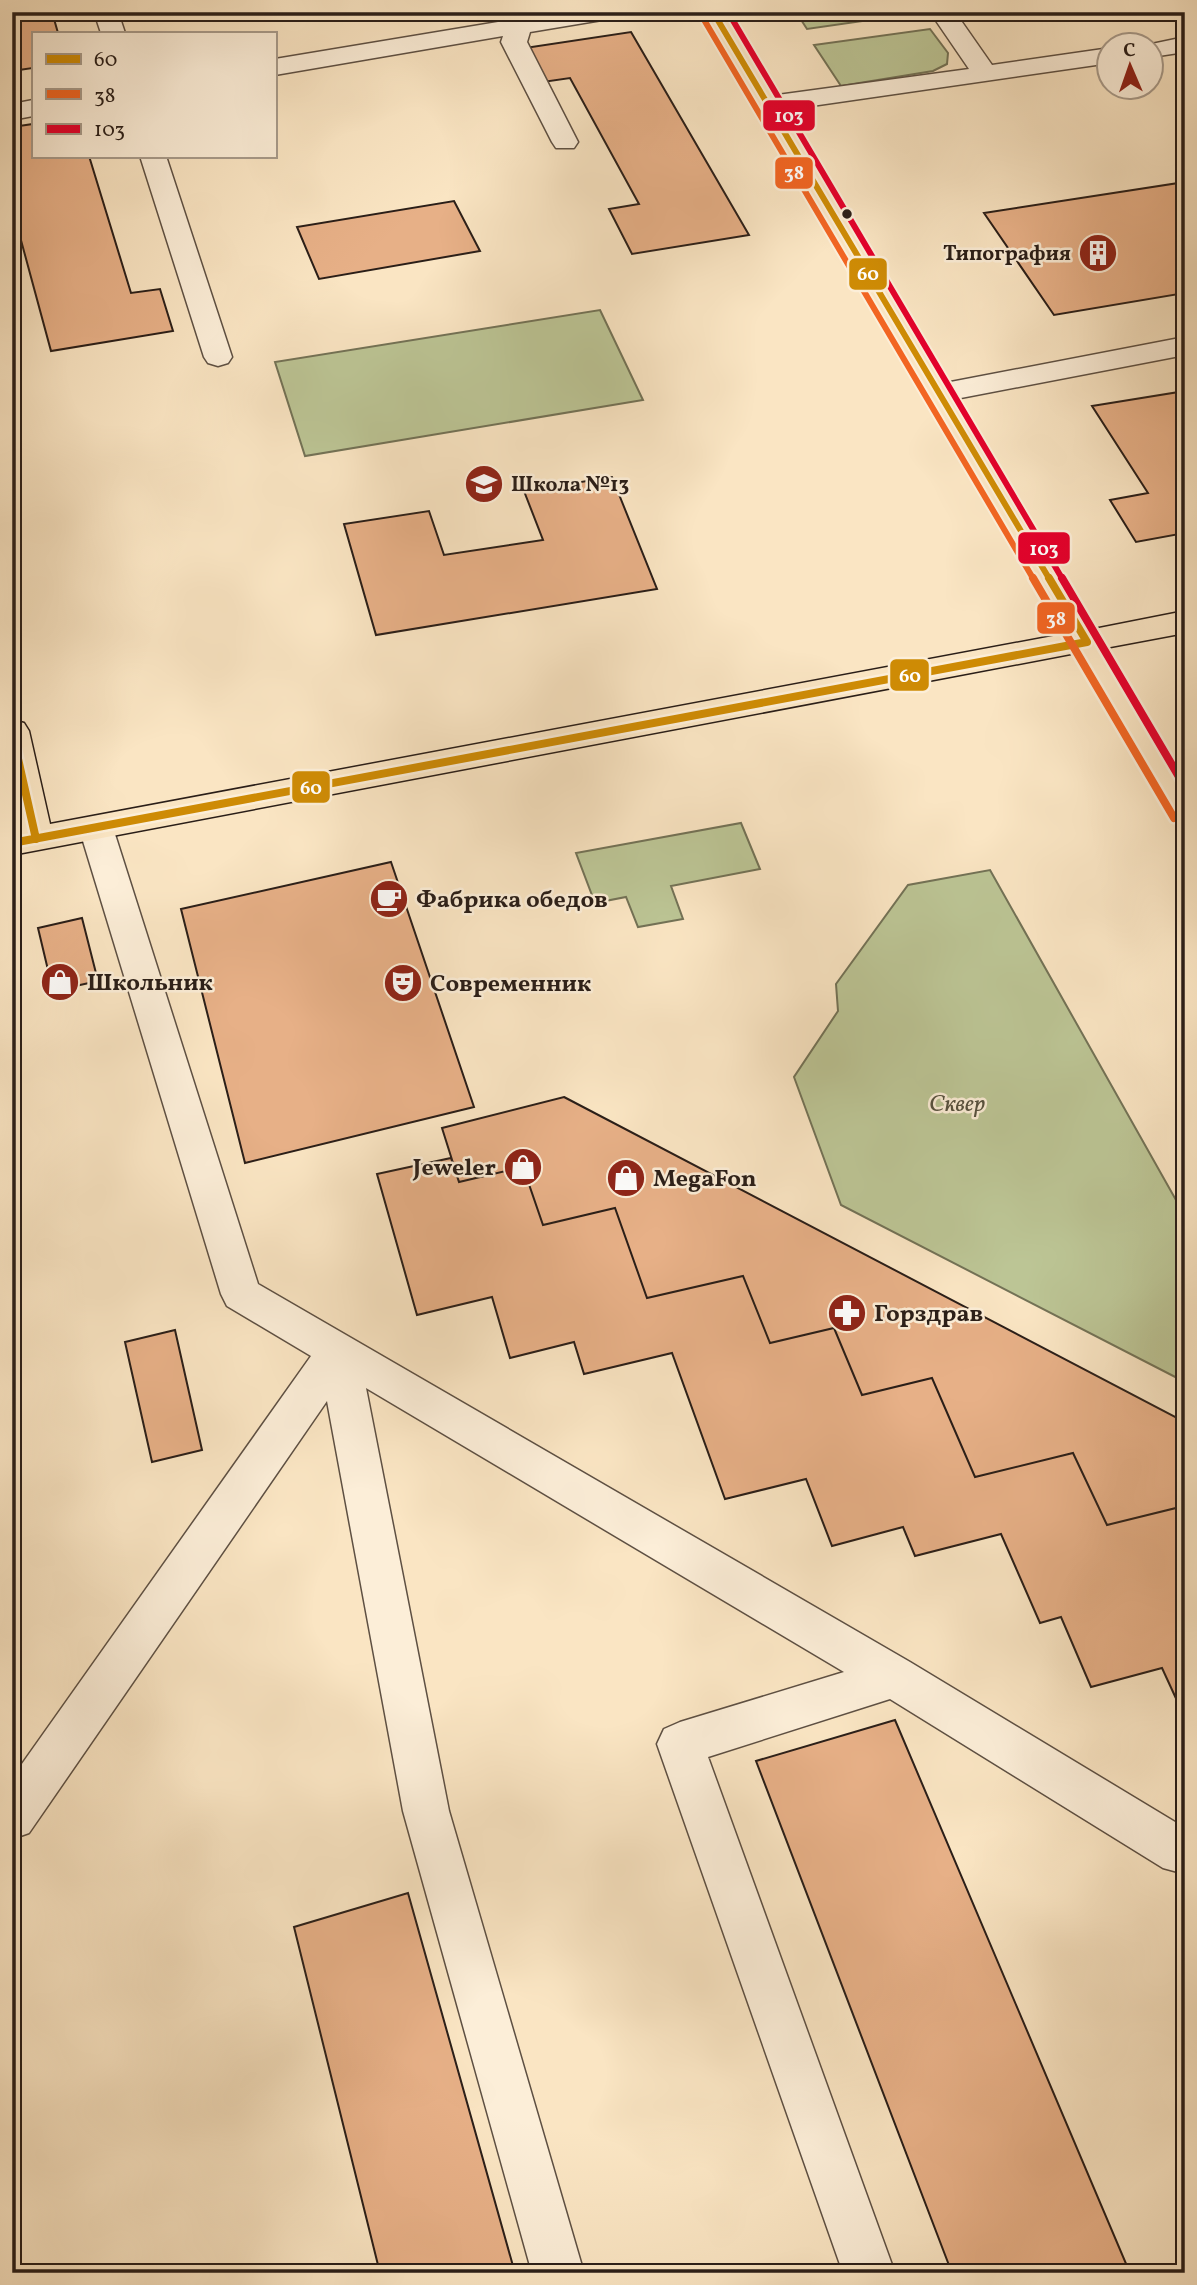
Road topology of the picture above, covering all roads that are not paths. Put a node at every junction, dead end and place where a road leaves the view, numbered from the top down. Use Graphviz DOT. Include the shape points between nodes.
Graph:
graph roads {
  1 [pos="106,12"];
  2 [pos="608,12"];
  3 [pos="713,12"];
  4 [pos="942,12"];
  5 [pos="515,19"];
  6 [pos="113,32"];
  7 [pos="1185,44"];
  8 [pos="1166,47"];
  9 [pos="1096,57"];
  10 [pos="276,67"];
  11 [pos="985,74"];
  12 [pos="770,104"];
  13 [pos="32,108"];
  14 [pos="12,112"];
  15 [pos="565,142"];
  16 [pos="154,158"];
  17 [pos="1185,346"];
  18 [pos="218,357"];
  19 [pos="940,393"];
  20 [pos="1185,622"];
  21 [pos="1087,642"];
  22 [pos="12,731"];
  23 [pos="1185,811"];
  24 [pos="96,828"];
  25 [pos="24,841"];
  26 [pos="338,1351"];
  27 [pos="894,1678"];
  28 [pos="12,1818"];
  29 [pos="1185,1851"];
  30 [pos="558,2273"];
  31 [pos="869,2273"];
  1 -- 6 [label="lane"];
  2 -- 5 [label="lane"];
  3 -- 12 [label="main road"];
  4 -- 11 [label="lane"];
  5 -- 10 [label="lane"];
  5 -- 15 [label="lane" via="514,42"];
  7 -- 8 [label="lane"];
  9 -- 11 [label="lane"];
  11 -- 12 [label="lane"];
  12 -- 19 [label="main road"];
  13 -- 14 [label="lane"];
  16 -- 18 [label="lane"];
  17 -- 19 [label="lane"];
  19 -- 21 [label="main road"];
  20 -- 21 [label="main road"];
  21 -- 23 [label="main road"];
  21 -- 24 [label="main road"];
  22 -- 25 [label="main road"];
  24 -- 25 [label="main road"];
  24 -- 26 [label="lane" via="241,1294"];
  26 -- 27 [label="lane"];
  26 -- 28 [label="lane"];
  26 -- 30 [label="lane" via="426,1811"];
  27 -- 29 [label="lane"];
  27 -- 31 [label="lane" via="680,1744"];
}
